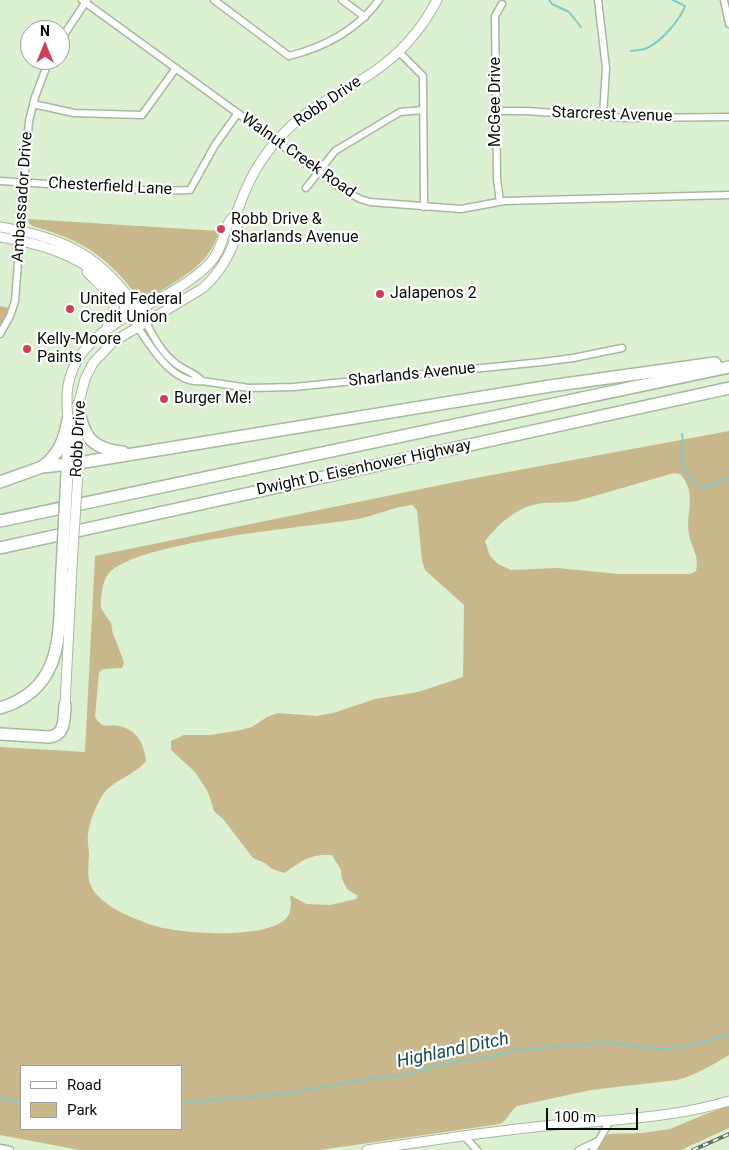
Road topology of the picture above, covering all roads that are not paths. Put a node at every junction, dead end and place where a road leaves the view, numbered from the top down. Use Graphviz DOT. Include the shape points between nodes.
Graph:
graph roads {
  1 [pos="214,0"];
  2 [pos="342,0"];
  3 [pos="379,0"];
  4 [pos="436,0"];
  5 [pos="598,0"];
  6 [pos="724,0"];
  7 [pos="85,1"];
  8 [pos="502,4"];
  9 [pos="365,17"];
  10 [pos="729,24"];
  11 [pos="70,26"];
  12 [pos="398,51"];
  13 [pos="176,68"];
  14 [pos="45,70"];
  15 [pos="33,104"];
  16 [pos="423,110"];
  17 [pos="496,111"];
  18 [pos="238,113"];
  19 [pos="603,116"];
  20 [pos="729,117"];
  21 [pos="276,141"];
  22 [pos="318,171"];
  23 [pos="0,181"];
  24 [pos="24,183"];
  25 [pos="306,188"];
  26 [pos="729,195"];
  27 [pos="500,202"];
  28 [pos="424,207"];
  29 [pos="235,216"];
  30 [pos="0,227"];
  31 [pos="20,231"];
  32 [pos="0,237"];
  33 [pos="19,241"];
  34 [pos="76,261"];
  35 [pos="134,313"];
  36 [pos="141,324"];
  37 [pos="106,330"];
  38 [pos="0,334"];
  39 [pos="622,348"];
  40 [pos="729,362"];
  41 [pos="729,367"];
  42 [pos="729,388"];
  43 [pos="78,406"];
  44 [pos="68,420"];
  45 [pos="142,452"];
  46 [pos="42,467"];
  47 [pos="73,468"];
  48 [pos="0,482"];
  49 [pos="0,521"];
  50 [pos="105,525"];
  51 [pos="0,548"];
  52 [pos="0,554"];
  53 [pos="67,569"];
  54 [pos="65,705"];
  55 [pos="0,708"];
  56 [pos="0,734"];
  57 [pos="729,1101"];
  58 [pos="610,1121"];
  59 [pos="464,1136"];
  60 [pos="599,1141"];
  61 [pos="0,1148"];
  62 [pos="10,1150"];
  63 [pos="367,1150"];
  64 [pos="477,1150"];
  65 [pos="579,1150"];
  66 [pos="593,1150"];
  1 -- 9 [label="street" via="289,56 330,42"];
  2 -- 9 [label="street"];
  3 -- 9 [label="street"];
  4 -- 12 [label="main road, Robb Drive" via="417,31"];
  5 -- 19 [label="street" via="606,68"];
  6 -- 10 [label="street"];
  7 -- 11 [label="street"];
  7 -- 13 [label="street, Walnut Creek Road"];
  8 -- 17 [label="street, McGee Drive" via="495,16"];
  12 -- 16 [label="street" via="423,76"];
  12 -- 21 [label="main road, Robb Drive" via="372,73 302,117"];
  13 -- 15 [label="street" via="142,115 74,113"];
  13 -- 18 [label="street, Walnut Creek Road"];
  14 -- 15 [label="street, Ambassador Drive"];
  15 -- 24 [label="street, Ambassador Drive"];
  16 -- 22 [label="street" via="406,111 392,117 335,151"];
  16 -- 28 [label="street"];
  17 -- 19 [label="street, Starcrest Avenue"];
  17 -- 27 [label="street, McGee Drive" via="496,178"];
  18 -- 21 [label="street, Walnut Creek Road"];
  18 -- 24 [label="street, Chesterfield Lane" via="215,145 190,190"];
  19 -- 20 [label="street, Starcrest Avenue"];
  21 -- 22 [label="street, Walnut Creek Road"];
  21 -- 29 [label="main road, Robb Drive" via="255,171"];
  22 -- 25 [label="street"];
  22 -- 28 [label="street, Walnut Creek Road" via="360,199"];
  23 -- 24 [label="street, Chesterfield Lane"];
  24 -- 31 [label="street, Ambassador Drive"];
  26 -- 27 [label="street, Walnut Creek Road"];
  27 -- 28 [label="street, Walnut Creek Road" via="469,209"];
  29 -- 35 [label="main road, Robb Drive" via="228,224 216,255 200,273"];
  29 -- 36 [label="main road, Robb Drive" via="237,227 233,243 216,274 202,288"];
  30 -- 31 [label="main road, Sharlands Avenue"];
  31 -- 33 [label="street, Ambassador Drive"];
  31 -- 35 [label="main road, Sharlands Avenue" via="53,239 84,254 122,287"];
  32 -- 33 [label="main road, Sharlands Avenue"];
  33 -- 34 [label="main road, Sharlands Avenue" via="51,249"];
  33 -- 38 [label="street, Ambassador Drive" via="15,301"];
  34 -- 35 [label="main road, Sharlands Avenue" via="104,280"];
  34 -- 37 [label="main road" via="114,302 114,315"];
  35 -- 36 [label="main road, Sharlands Avenue"];
  35 -- 37 [label="main road, Robb Drive"];
  36 -- 39 [label="street, Sharlands Avenue" via="155,352 169,368 187,380 250,388 294,387 542,362"];
  36 -- 43 [label="main road, Robb Drive" via="98,356 85,379"];
  37 -- 44 [label="main road, Robb Drive" via="80,356 71,373 67,394"];
  40 -- 45 [label="highway" via="540,387"];
  41 -- 49 [label="highway, Dwight D. Eisenhower Highway"];
  42 -- 50 [label="highway, Dwight D. Eisenhower Highway"];
  43 -- 45 [label="highway" via="85,433 97,446 109,451"];
  43 -- 47 [label="main road, Robb Drive"];
  44 -- 46 [label="highway" via="61,446 50,462"];
  44 -- 47 [label="highway"];
  45 -- 47 [label="highway"];
  46 -- 47 [label="highway"];
  46 -- 48 [label="highway"];
  47 -- 53 [label="highway, bridge"];
  50 -- 51 [label="highway, Dwight D. Eisenhower Highway"];
  50 -- 52 [label="highway" via="88,534"];
  53 -- 54 [label="main road"];
  53 -- 55 [label="highway" via="54,662 30,693"];
  54 -- 56 [label="highway" via="63,726 57,735"];
  57 -- 58 [label="main road" via="684,1113"];
  58 -- 59 [label="main road"];
  58 -- 60 [label="street"];
  59 -- 63 [label="main road"];
  59 -- 64 [label="street"];
  60 -- 65 [label="street"];
  60 -- 66 [label="street"];
  61 -- 62 [label="street"];
}
